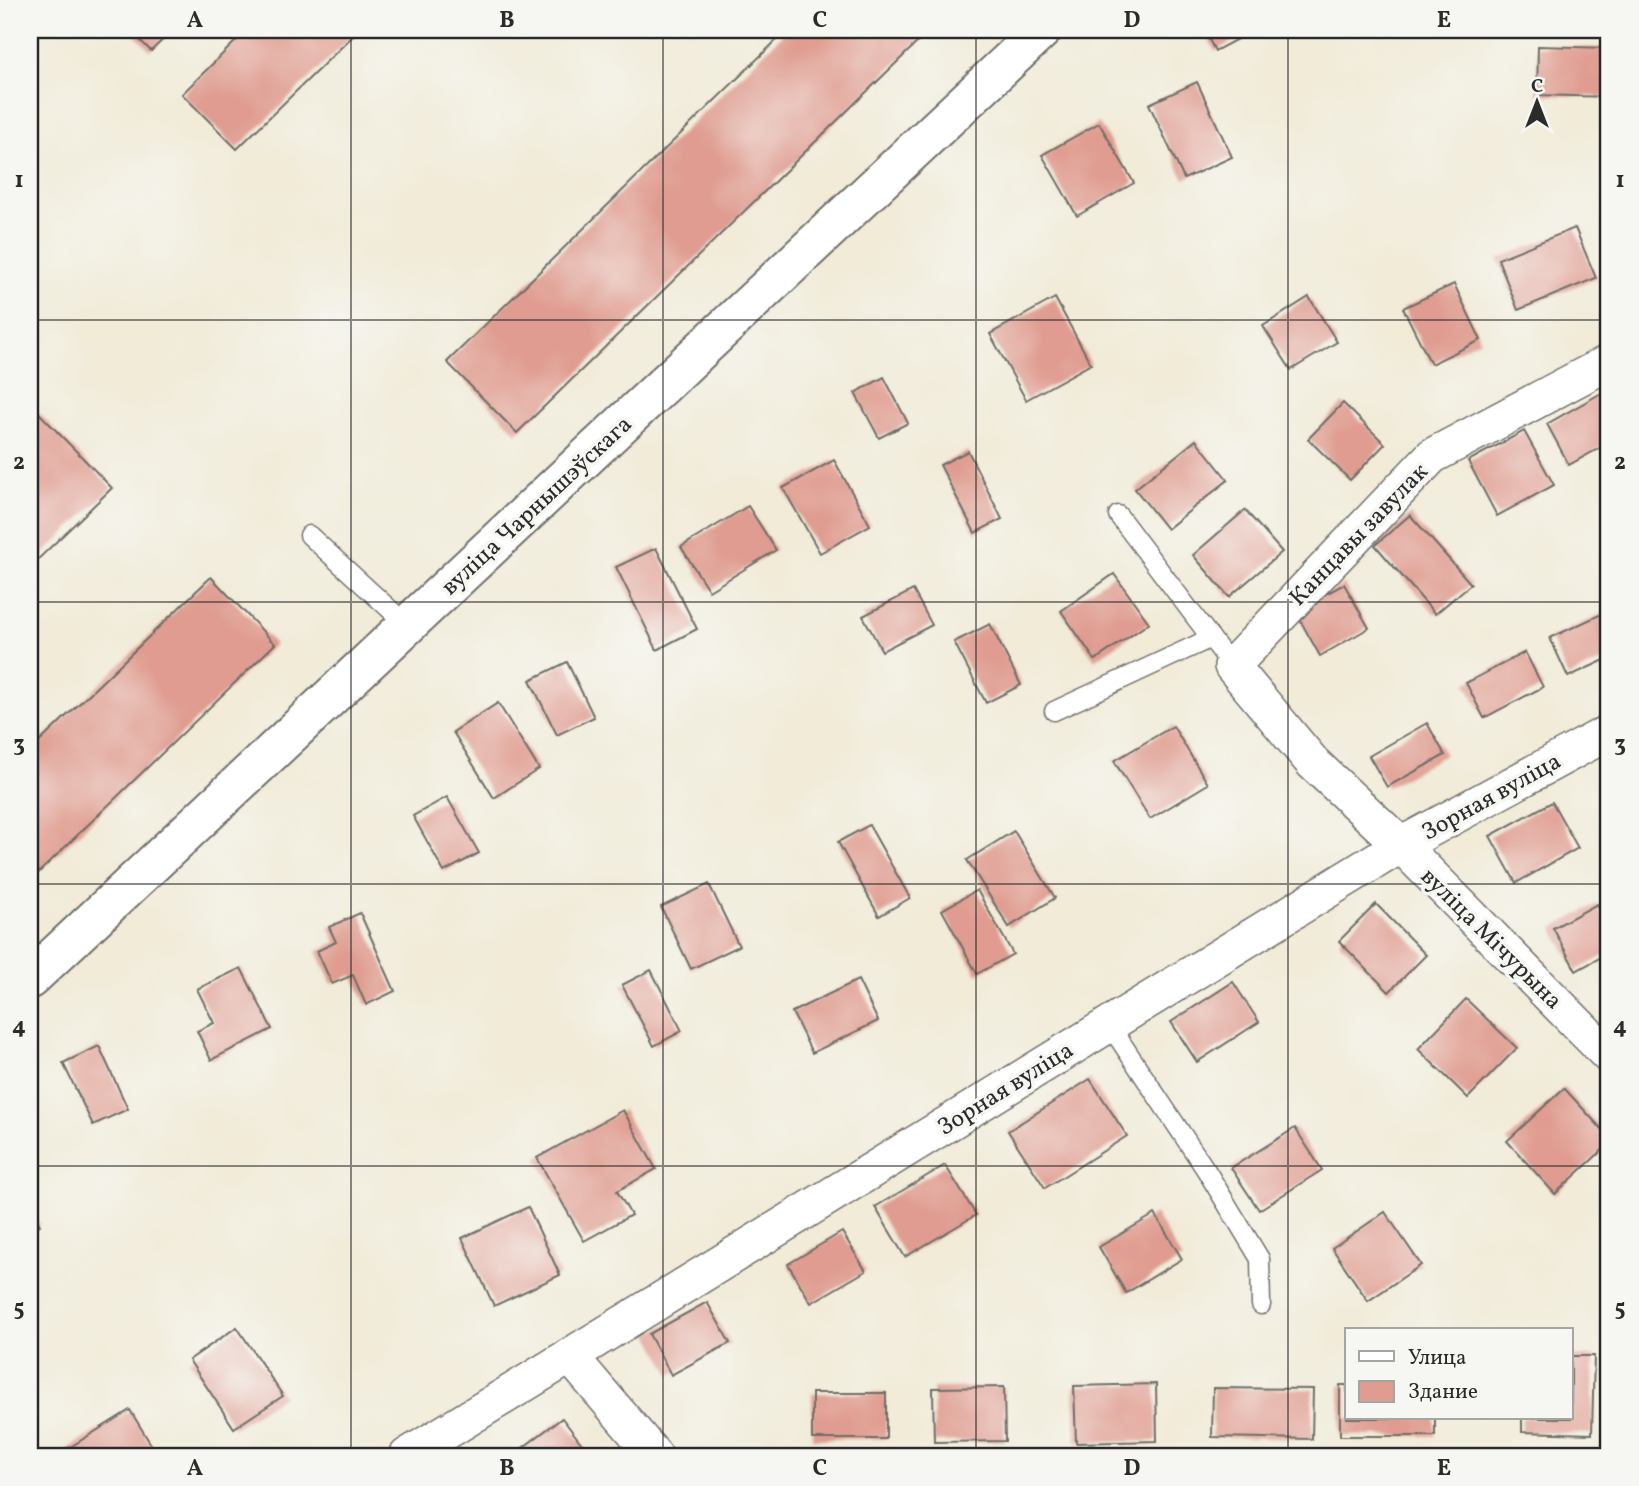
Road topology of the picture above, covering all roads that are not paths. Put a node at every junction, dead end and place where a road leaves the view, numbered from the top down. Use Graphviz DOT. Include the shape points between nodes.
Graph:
graph roads {
  1 [pos="1042,30"];
  2 [pos="1609,362"];
  3 [pos="1118,514"];
  4 [pos="310,535"];
  5 [pos="408,626"];
  6 [pos="1211,638"];
  7 [pos="1232,666"];
  8 [pos="1054,711"];
  9 [pos="1609,732"];
  10 [pos="1401,845"];
  11 [pos="30,979"];
  12 [pos="1110,1024"];
  13 [pos="1609,1056"];
  14 [pos="1262,1305"];
  15 [pos="570,1356"];
  16 [pos="407,1456"];
  17 [pos="655,1456"];
  1 -- 5 [label="main road, вуліца Чарнышэўскага"];
  2 -- 7 [label="street, Канцавы завулак" via="1432,456"];
  3 -- 6 [label="lane"];
  4 -- 5 [label="lane"];
  5 -- 11 [label="main road, вуліца Чарнышэўскага"];
  6 -- 7 [label="lane"];
  6 -- 8 [label="lane"];
  7 -- 10 [label="street, вуліца Мічурына" via="1313,763"];
  9 -- 10 [label="street, Зорная вуліца"];
  10 -- 12 [label="street, Зорная вуліца"];
  10 -- 13 [label="street, вуліца Мічурына"];
  12 -- 14 [label="lane" via="1259,1259"];
  12 -- 15 [label="street, Зорная вуліца"];
  15 -- 16 [label="street, Зорная вуліца"];
  15 -- 17 [label="street"];
}
